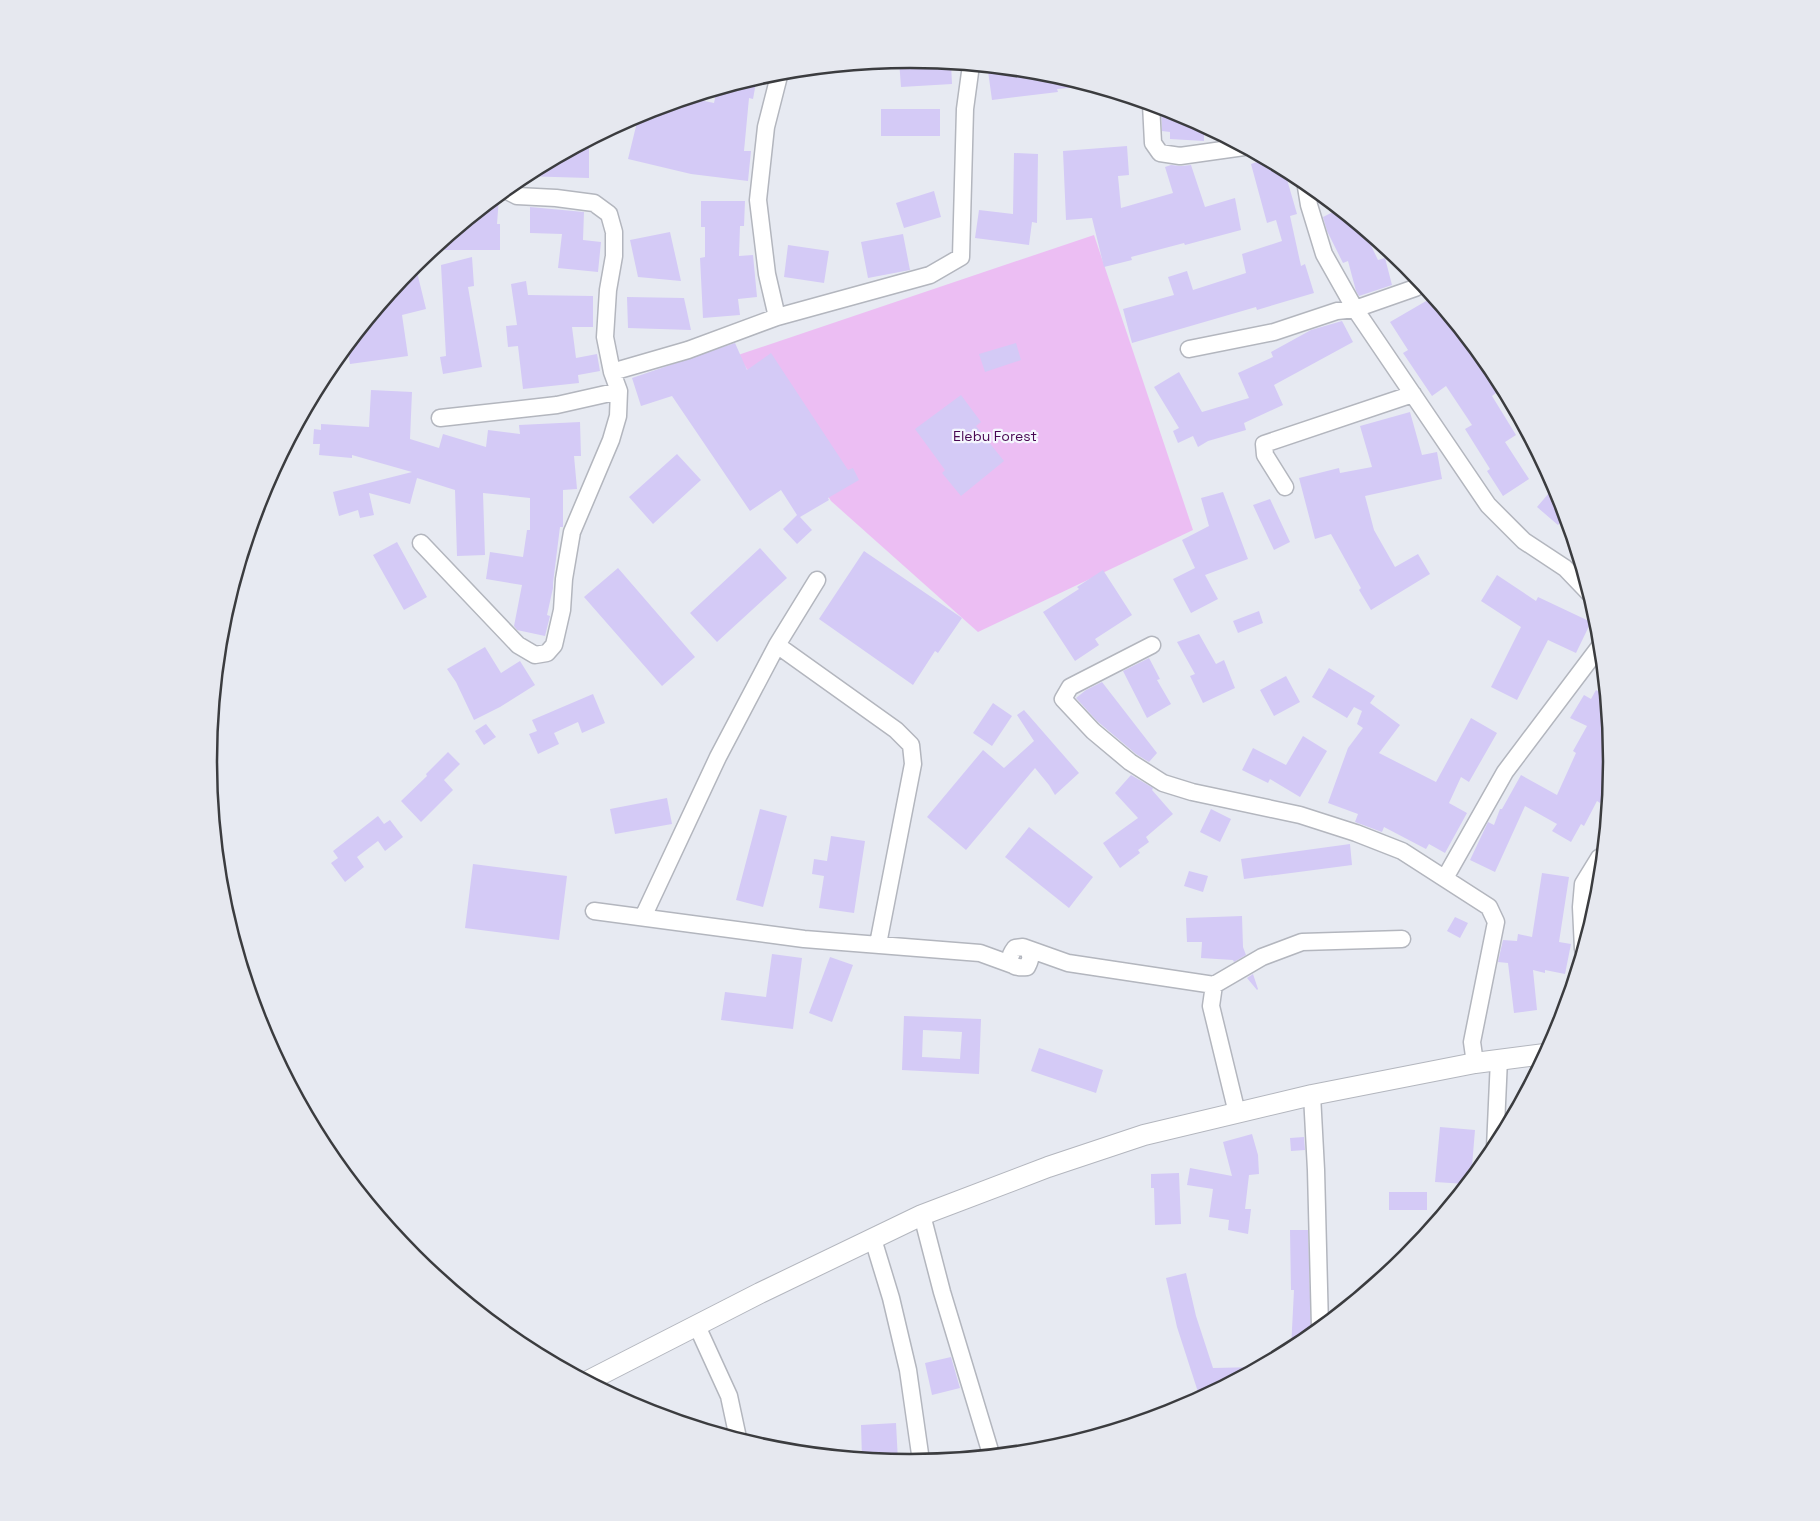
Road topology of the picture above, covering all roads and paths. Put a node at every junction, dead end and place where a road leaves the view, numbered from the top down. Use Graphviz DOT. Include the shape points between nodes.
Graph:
graph roads {
  1 [pos="970,70"];
  2 [pos="778,80"];
  3 [pos="1151,111"];
  4 [pos="1235,148"];
  5 [pos="512,193"];
  6 [pos="1307,193"];
  7 [pos="1416,288"];
  8 [pos="1356,308"];
  9 [pos="777,318"];
  10 [pos="1189,349"];
  11 [pos="612,372"];
  12 [pos="619,391"];
  13 [pos="1412,394"];
  14 [pos="440,418"];
  15 [pos="1285,487"];
  16 [pos="421,543"];
  17 [pos="817,580"];
  18 [pos="1580,583"];
  19 [pos="777,645"];
  20 [pos="1152,645"];
  21 [pos="1594,653"];
  22 [pos="1595,865"];
  23 [pos="1445,878"];
  24 [pos="594,911"];
  25 [pos="643,917"];
  26 [pos="1582,928"];
  27 [pos="1402,939"];
  28 [pos="878,944"];
  29 [pos="1021,949"];
  30 [pos="980,953"];
  31 [pos="1068,963"];
  32 [pos="1020,966"];
  33 [pos="1214,985"];
  34 [pos="1537,1055"];
  35 [pos="1499,1060"];
  36 [pos="1475,1063"];
  37 [pos="1312,1095"];
  38 [pos="1237,1113"];
  39 [pos="1496,1130"];
  40 [pos="922,1215"];
  41 [pos="873,1239"];
  42 [pos="1320,1319"];
  43 [pos="698,1326"];
  44 [pos="594,1377"];
  45 [pos="737,1431"];
  46 [pos="989,1449"];
  47 [pos="920,1454"];
  1 -- 9 [label="street" via="965,109 961,257 930,275"];
  2 -- 9 [label="street" via="766,127 758,200 767,274"];
  3 -- 4 [label="street" via="1153,143 1160,153 1180,156"];
  5 -- 11 [label="street" via="594,203 609,214 614,232 614,256 605,337"];
  6 -- 8 [label="street" via="1324,254"];
  7 -- 8 [label="street"];
  8 -- 10 [label="street" via="1274,332"];
  8 -- 13 [label="street"];
  9 -- 11 [label="street" via="688,350"];
  11 -- 12 [label="street"];
  12 -- 14 [label="street" via="557,405"];
  12 -- 16 [label="street" via="618,416 611,440 572,532 562,610 554,644 547,653 535,655 518,645"];
  13 -- 15 [label="street" via="1264,444 1265,455"];
  13 -- 18 [label="street" via="1488,504 1524,541 1565,568"];
  17 -- 19 [label="street"];
  19 -- 25 [label="street" via="718,757"];
  19 -- 28 [label="street" via="896,730 911,745 914,764"];
  20 -- 23 [label="street" via="1070,687 1063,699 1093,731 1130,762 1163,783 1300,814 1356,833 1402,852"];
  21 -- 23 [label="street" via="1505,772"];
  22 -- 26 [label="street" via="1583,884"];
  23 -- 36 [label="street" via="1489,907 1496,922 1472,1042"];
  24 -- 25 [label="street"];
  25 -- 28 [label="street"];
  27 -- 33 [label="street" via="1302,942 1262,957"];
  28 -- 30 [label="street"];
  29 -- 30 [label="street" via="994,949"];
  29 -- 31 [label="street"];
  29 -- 32 [label="street" via="1010,955 1010,960"];
  30 -- 32 [label="street"];
  31 -- 32 [label="street"];
  31 -- 33 [label="street"];
  33 -- 38 [label="street" via="1211,1006"];
  34 -- 35 [label="main road"];
  35 -- 36 [label="main road"];
  35 -- 39 [label="street"];
  36 -- 37 [label="main road"];
  37 -- 38 [label="main road"];
  37 -- 42 [label="street"];
  38 -- 40 [label="main road" via="1144,1135 1048,1166"];
  40 -- 41 [label="main road"];
  40 -- 46 [label="street"];
  41 -- 43 [label="main road"];
  41 -- 47 [label="street" via="908,1370"];
  43 -- 44 [label="main road"];
  43 -- 45 [label="street" via="729,1396"];
}
